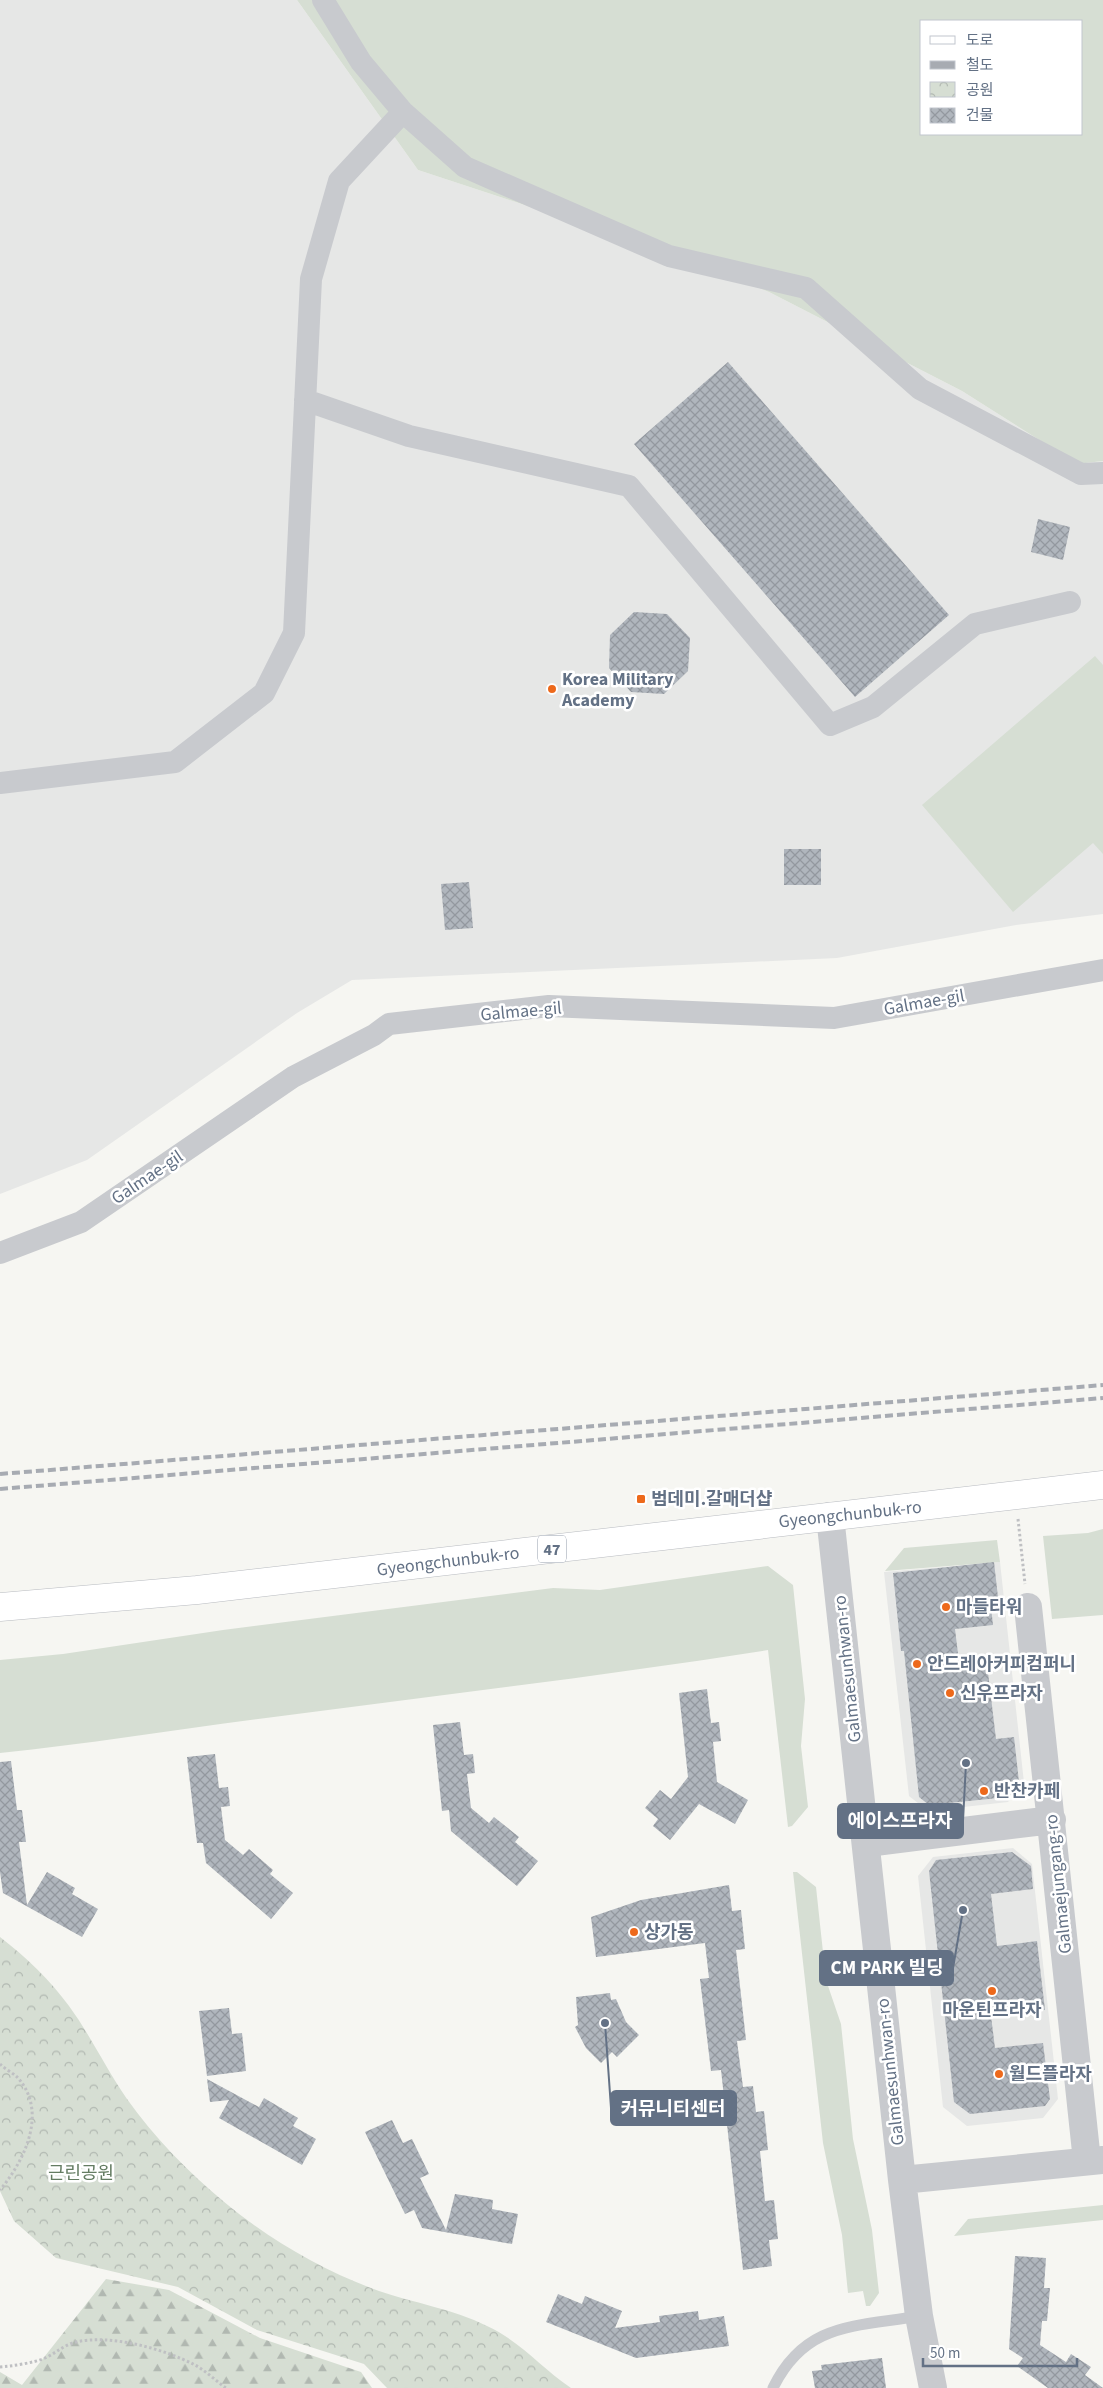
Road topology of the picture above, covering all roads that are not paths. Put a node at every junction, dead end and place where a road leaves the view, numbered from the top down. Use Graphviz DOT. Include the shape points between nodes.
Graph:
graph roads {
  1 [pos="323,0"];
  2 [pos="403,112"];
  3 [pos="305,400"];
  4 [pos="1103,473"];
  5 [pos="1070,602"];
  6 [pos="0,782"];
  7 [pos="1103,970"];
  8 [pos="0,1253"];
  9 [pos="1103,1485"];
  10 [pos="830,1516"];
  11 [pos="0,1607"];
  12 [pos="1028,1607"];
  13 [pos="1052,1820"];
  14 [pos="867,1843"];
  15 [pos="1095,2160"];
  16 [pos="902,2180"];
  17 [pos="919,2316"];
  18 [pos="773,2388"];
  19 [pos="934,2388"];
  1 -- 2 [label="street" via="361,62"];
  2 -- 3 [label="street" via="339,180 311,279"];
  2 -- 4 [label="street" via="465,167 669,256 806,288 920,389 1081,474"];
  3 -- 5 [label="street" via="409,436 629,486 830,725 873,707 975,624"];
  3 -- 6 [label="street" via="294,632 264,693 175,762"];
  7 -- 8 [label="street, Galmae-gil" via="834,1018 549,1006 389,1024 293,1077 81,1222"];
  9 -- 10 [label="main road, Gyeongchunbuk-ro / 47"];
  10 -- 11 [label="main road, Gyeongchunbuk-ro / 47" via="197,1590"];
  10 -- 14 [label="street, Galmaesunhwan-ro"];
  12 -- 13 [label="street, Galmaejungang-ro"];
  13 -- 14 [label="street"];
  13 -- 15 [label="street, Galmaejungang-ro"];
  14 -- 16 [label="street, Galmaesunhwan-ro"];
  15 -- 16 [label="street, Galmaejungang-ro"];
  16 -- 17 [label="street, Galmaesunhwan-ro"];
  17 -- 18 [label="lane" via="831,2331 812,2340 788,2362"];
  17 -- 19 [label="street, Galmaesunhwan-ro"];
}
